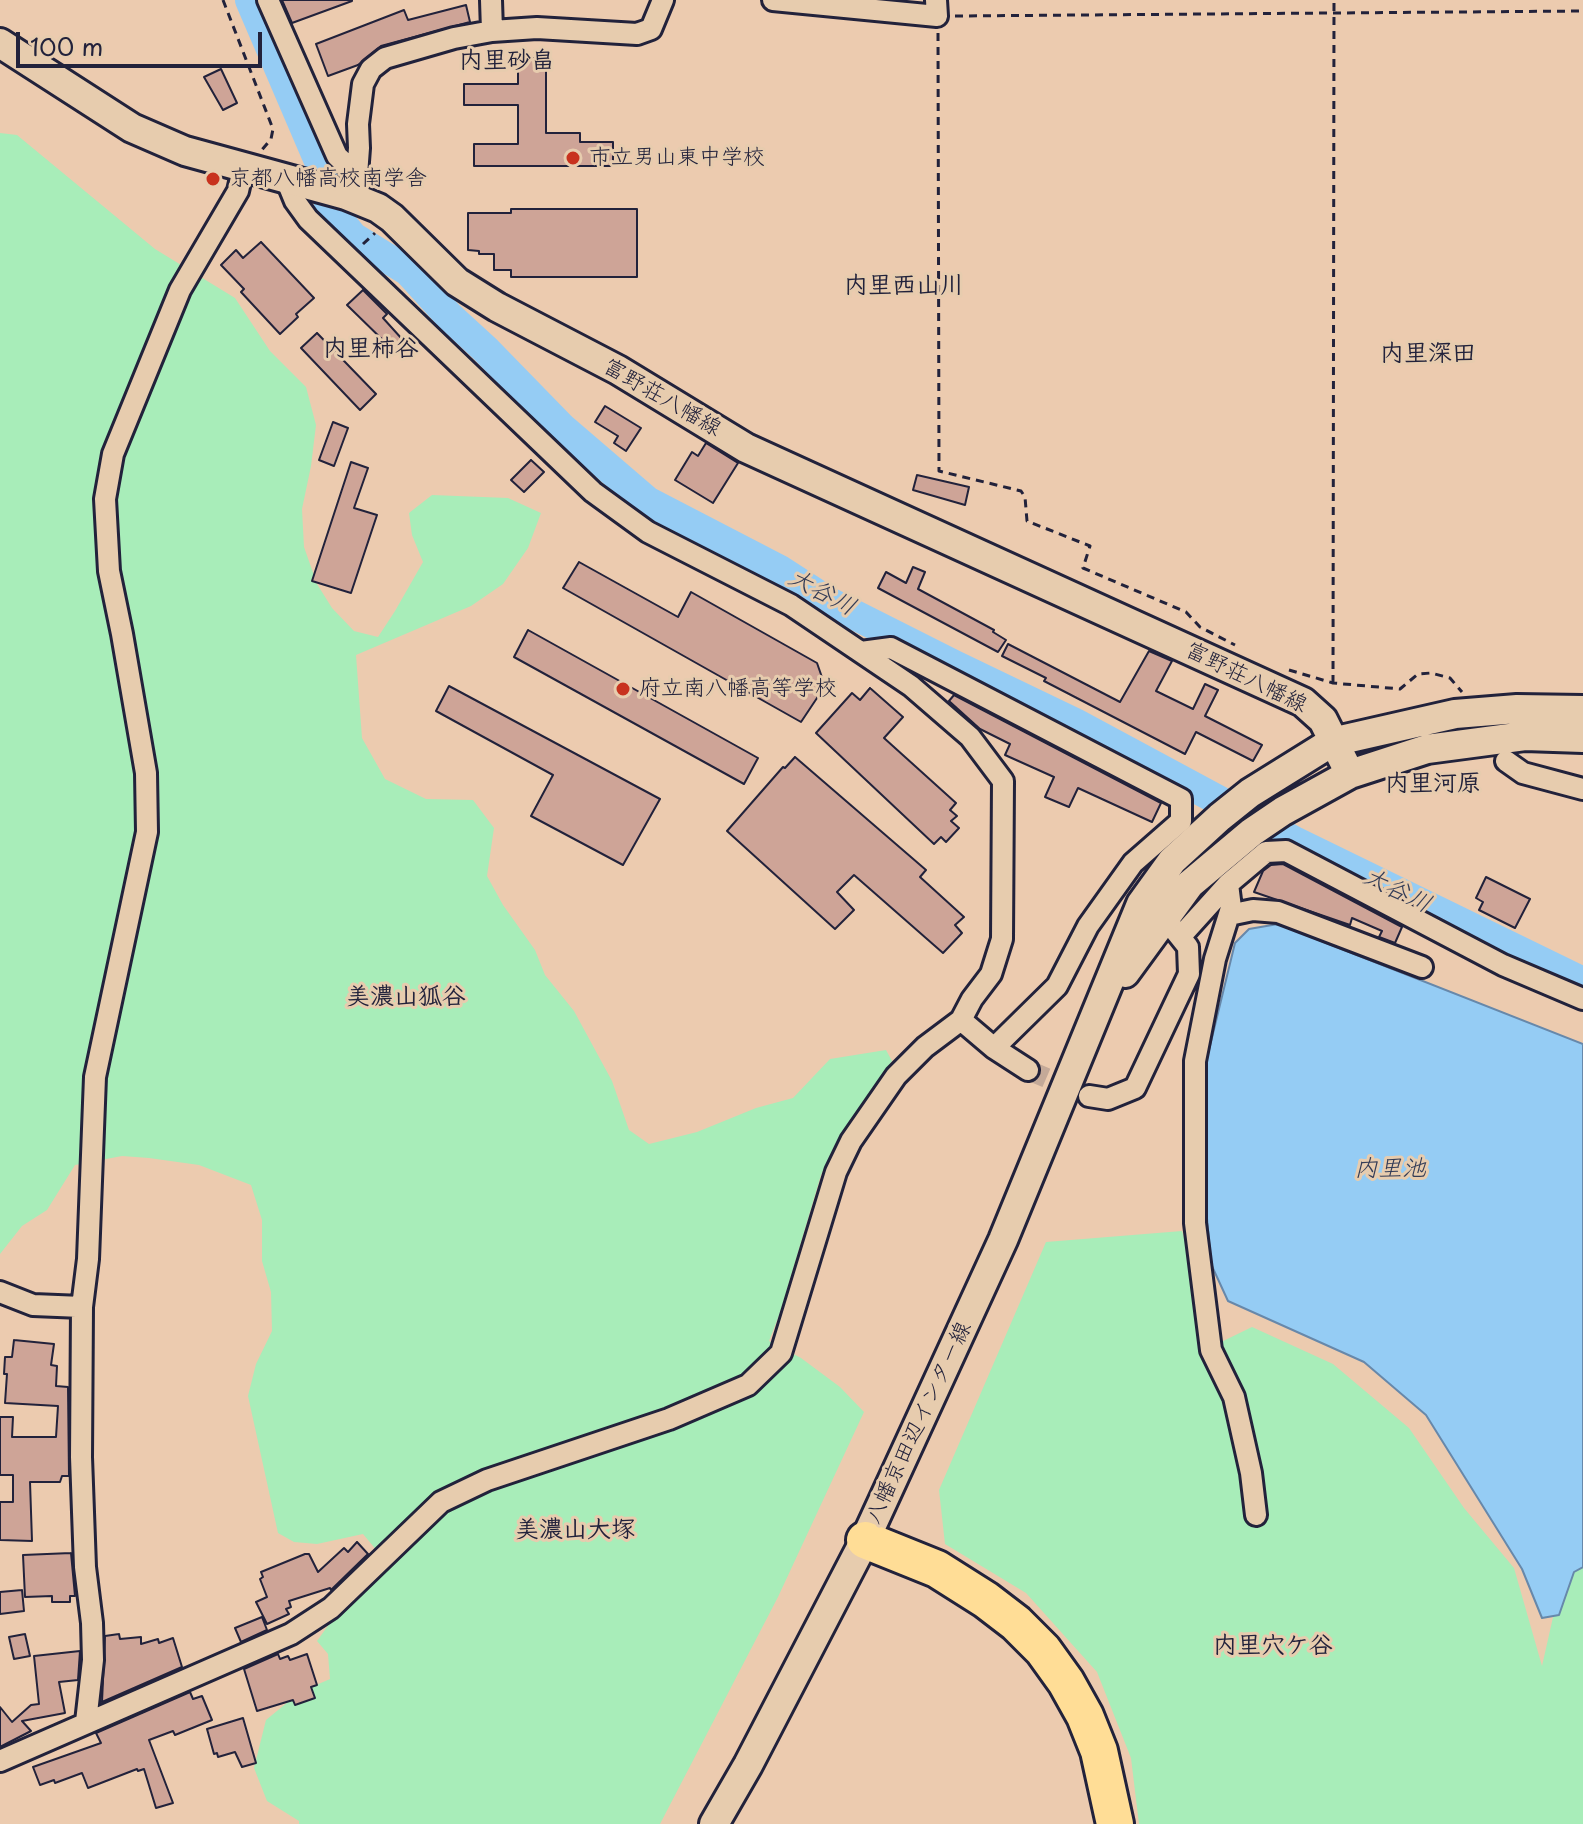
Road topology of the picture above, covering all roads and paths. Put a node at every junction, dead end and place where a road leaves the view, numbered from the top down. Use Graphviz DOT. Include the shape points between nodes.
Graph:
graph roads {
  1 [pos="223,0"];
  2 [pos="268,0"];
  3 [pos="491,0"];
  4 [pos="663,0"];
  5 [pos="773,0"];
  6 [pos="1334,0"];
  7 [pos="936,8"];
  8 [pos="1583,11"];
  9 [pos="1334,13"];
  10 [pos="492,31"];
  11 [pos="0,43"];
  12 [pos="251,171"];
  13 [pos="296,181"];
  14 [pos="356,190"];
  15 [pos="392,218"];
  16 [pos="348,257"];
  17 [pos="1238,646"];
  18 [pos="861,652"];
  19 [pos="1289,670"];
  20 [pos="1333,683"];
  21 [pos="1462,692"];
  22 [pos="1583,710"];
  23 [pos="1583,738"];
  24 [pos="1332,742"];
  25 [pos="1506,761"];
  26 [pos="1350,774"];
  27 [pos="1583,789"];
  28 [pos="1228,884"];
  29 [pos="1229,915"];
  30 [pos="1162,920"];
  31 [pos="1422,967"];
  32 [pos="1583,999"];
  33 [pos="961,1020"];
  34 [pos="994,1048"];
  35 [pos="1028,1070"];
  36 [pos="1089,1096"];
  37 [pos="0,1292"];
  38 [pos="82,1307"];
  39 [pos="1256,1515"];
  40 [pos="865,1540"];
  41 [pos="86,1722"];
  42 [pos="0,1761"];
  43 [pos="714,1824"];
  44 [pos="1100,1824"];
  45 [pos="1115,1824"];
  1 -- 12 [label="path" via="273,129"];
  2 -- 14 [label="street"];
  3 -- 10 [label="street"];
  4 -- 10 [label="street" via="651,29 637,34"];
  5 -- 7 [label="street"];
  6 -- 9 [label="path"];
  7 -- 9 [label="path"];
  7 -- 17 [label="path" via="939,471 1021,491 1027,521 1090,546 1083,568 1186,612 1200,627"];
  8 -- 9 [label="path"];
  9 -- 20 [label="path"];
  10 -- 14 [label="street" via="385,58 371,69 363,84 358,124"];
  11 -- 12 [label="main road, 富野荘八幡線" via="132,128"];
  12 -- 13 [label="main road, 富野荘八幡線"];
  12 -- 38 [label="street" via="180,290 113,454 105,499 109,571 146,773 147,832 95,1077"];
  13 -- 14 [label="main road, 富野荘八幡線"];
  13 -- 16 [label="street" via="295,201"];
  14 -- 15 [label="main road, 富野荘八幡線"];
  15 -- 16 [label="path"];
  15 -- 24 [label="main road, 富野荘八幡線" via="457,282 746,448 1303,702 1323,720"];
  16 -- 18 [label="street" via="593,492 648,532 791,605"];
  18 -- 33 [label="street" via="970,737 1003,781 1002,939 991,974"];
  18 -- 34 [label="street" via="891,648 1181,799 1181,821 1133,863 1088,926 1057,986"];
  19 -- 20 [label="path"];
  20 -- 21 [label="path" via="1400,689 1418,674 1431,673 1450,678"];
  22 -- 24 [label="main road" via="1455,714"];
  23 -- 26 [label="main road" via="1525,736 1427,749"];
  24 -- 26 [label="main road, 富野荘八幡線"];
  24 -- 30 [label="main road, 八幡京田辺インター線" via="1250,793 1172,861"];
  25 -- 27 [label="street" via="1523,773"];
  26 -- 30 [label="main road, 八幡京田辺インター線" via="1252,832 1190,884"];
  28 -- 29 [label="street"];
  28 -- 30 [label="street"];
  28 -- 32 [label="street" via="1266,852 1286,851 1503,965"];
  29 -- 31 [label="street" via="1278,912"];
  29 -- 39 [label="street" via="1195,1061 1195,1223 1211,1350 1234,1397"];
  30 -- 36 [label="street" via="1188,947 1189,974 1135,1088 1108,1099"];
  30 -- 40 [label="main road, 八幡京田辺インター線" via="1098,1009 1003,1240"];
  33 -- 34 [label="street"];
  33 -- 41 [label="street" via="896,1076 851,1141 836,1172 781,1353 748,1385 669,1419 487,1480 441,1502 331,1608 291,1634"];
  34 -- 35 [label="street"];
  37 -- 38 [label="street" via="33,1305"];
  38 -- 41 [label="street" via="81,1457 93,1660"];
  40 -- 43 [label="main road, 八幡京田辺インター線"];
  40 -- 44 [label="highway" via="979,1612 1031,1659 1071,1722 1094,1787"];
  40 -- 45 [label="highway" via="937,1569 986,1600 1043,1650 1085,1716 1109,1786"];
  41 -- 42 [label="street"];
}
